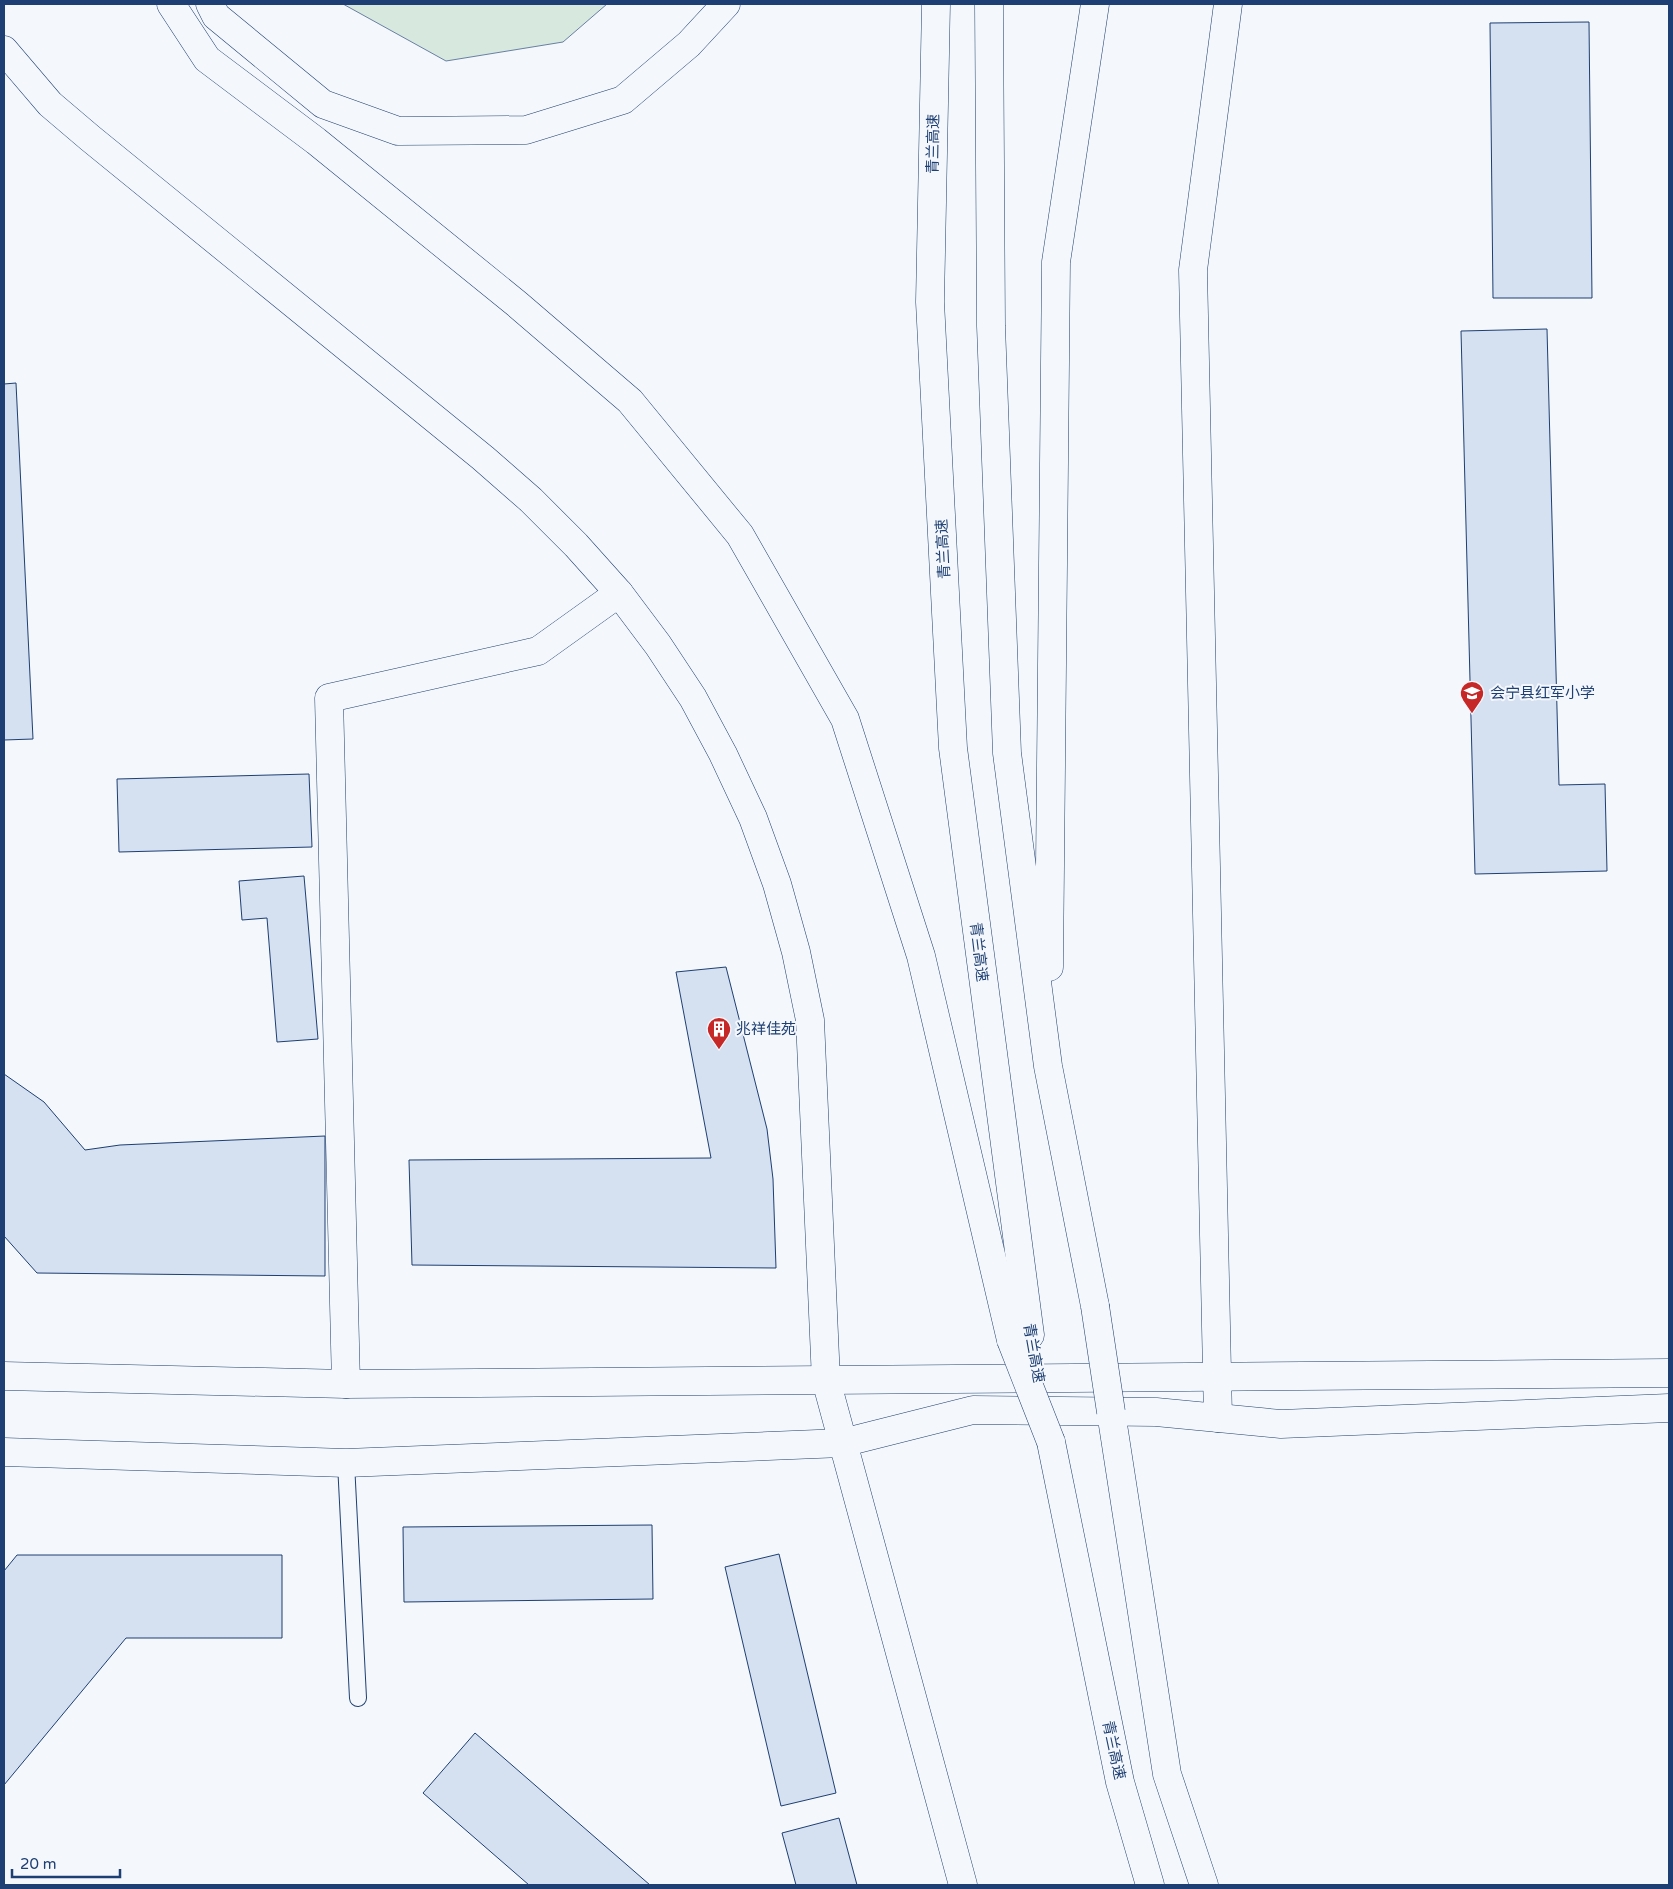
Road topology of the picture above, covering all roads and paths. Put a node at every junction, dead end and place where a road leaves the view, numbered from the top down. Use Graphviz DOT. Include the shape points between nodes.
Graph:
graph roads {
  1 [pos="171,4"];
  2 [pos="210,4"];
  3 [pos="726,4"];
  4 [pos="936,4"];
  5 [pos="989,4"];
  6 [pos="1095,4"];
  7 [pos="1228,4"];
  8 [pos="4,50"];
  9 [pos="619,593"];
  10 [pos="1048,1066"];
  11 [pos="1021,1338"];
  12 [pos="1669,1373"];
  13 [pos="4,1376"];
  14 [pos="1217,1377"];
  15 [pos="826,1380"];
  16 [pos="346,1384"];
  17 [pos="1669,1408"];
  18 [pos="1218,1418"];
  19 [pos="842,1443"];
  20 [pos="4,1452"];
  21 [pos="346,1463"];
  22 [pos="358,1698"];
  23 [pos="963,1885"];
  24 [pos="1150,1885"];
  25 [pos="1204,1885"];
  1 -- 11 [label="main road" via="207,59 339,160 517,304 630,401 740,535 845,719 921,956"];
  2 -- 3 [label="main road" via="216,16 323,104 398,131 526,130 623,100 689,44"];
  4 -- 11 [label="main road, 青兰高速" via="930,302 953,748"];
  5 -- 10 [label="main road" via="991,326 1007,753"];
  6 -- 10 [label="main road" via="1056,262"];
  7 -- 14 [label="main road" via="1193,270"];
  8 -- 9 [label="main road" via="50,104 531,500"];
  9 -- 15 [label="main road" via="693,698 724,754 753,818 777,884 796,952 810,1020"];
  9 -- 16 [label="main road" via="538,650 329,698"];
  10 -- 25 [label="main road, bridge" via="1095,1306 1167,1774"];
  11 -- 24 [label="main road, 青兰高速, bridge" via="1051,1442 1120,1782"];
  12 -- 14 [label="main road"];
  13 -- 16 [label="main road"];
  14 -- 15 [label="main road"];
  14 -- 18 [label="main road"];
  15 -- 16 [label="main road"];
  15 -- 19 [label="main road"];
  17 -- 18 [label="main road" via="1281,1424"];
  18 -- 19 [label="main road" via="1156,1412 973,1410"];
  19 -- 21 [label="main road"];
  19 -- 23 [label="main road"];
  20 -- 21 [label="main road"];
  21 -- 22 [label="lane"];
}
